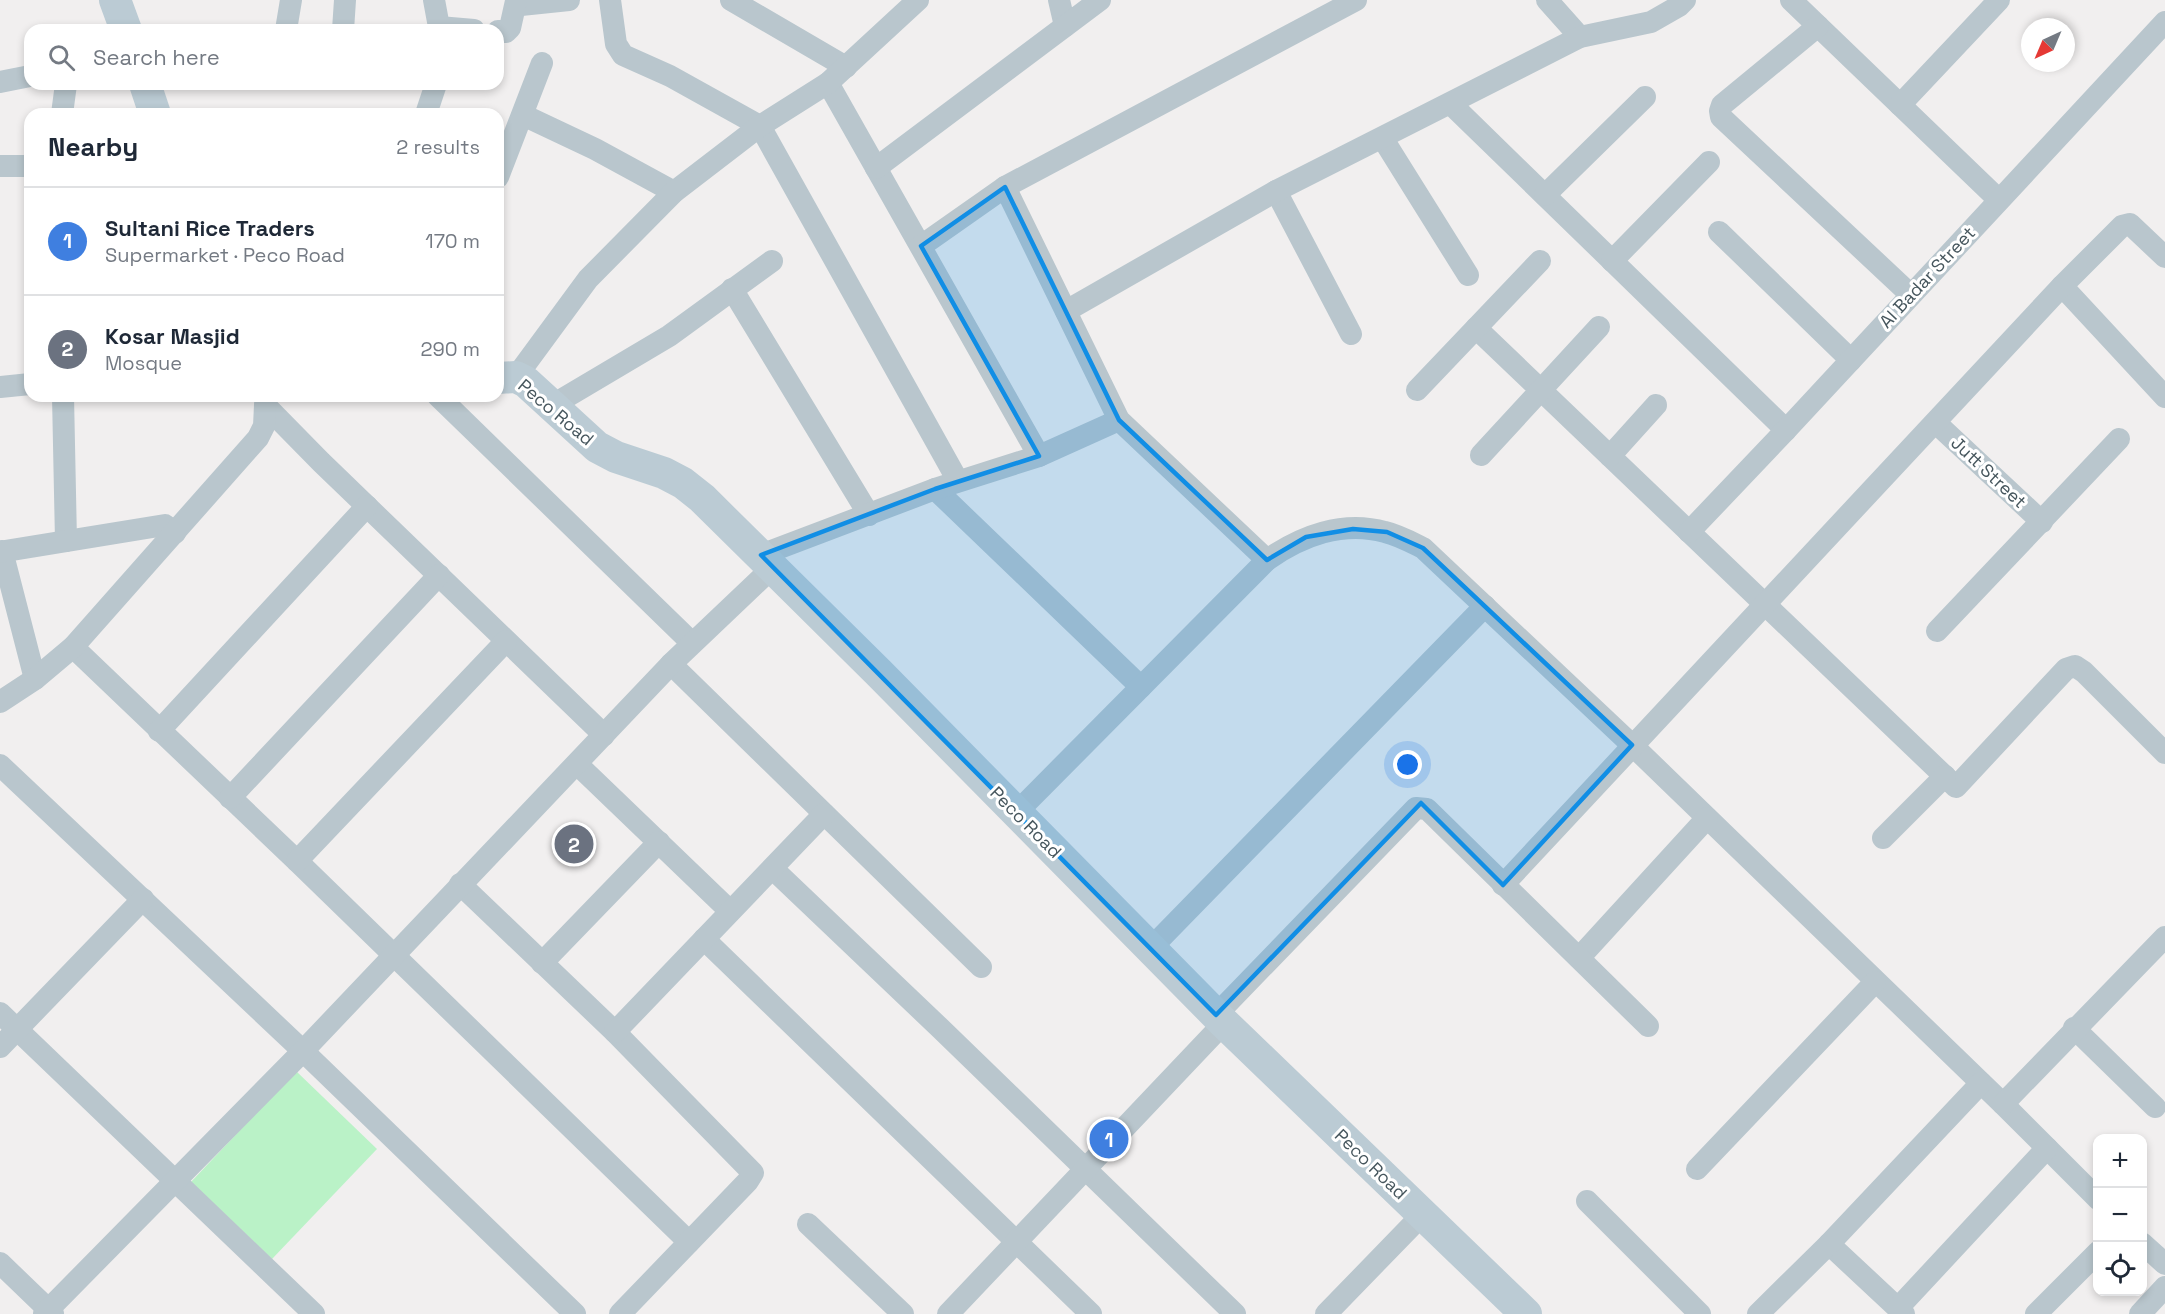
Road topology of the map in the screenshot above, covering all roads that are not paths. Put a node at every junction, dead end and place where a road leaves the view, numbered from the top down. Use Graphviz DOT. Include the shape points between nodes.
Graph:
graph roads {
  1 [pos="115,0"];
  2 [pos="291,0"];
  3 [pos="345,0"];
  4 [pos="434,0"];
  5 [pos="516,0"];
  6 [pos="569,0"];
  7 [pos="610,0"];
  8 [pos="730,0"];
  9 [pos="918,0"];
  10 [pos="1059,0"];
  11 [pos="1100,0"];
  12 [pos="1356,0"];
  13 [pos="1547,0"];
  14 [pos="1685,0"];
  15 [pos="1791,0"];
  16 [pos="1999,0"];
  17 [pos="2165,22"];
  18 [pos="124,24"];
  19 [pos="287,24"];
  20 [pos="343,24"];
  21 [pos="438,24"];
  22 [pos="1065,26"];
  23 [pos="1818,26"];
  24 [pos="504,32"];
  25 [pos="1580,37"];
  26 [pos="542,63"];
  27 [pos="846,67"];
  28 [pos="24,77"];
  29 [pos="0,82"];
  30 [pos="828,83"];
  31 [pos="65,90"];
  32 [pos="147,90"];
  33 [pos="434,90"];
  34 [pos="1645,97"];
  35 [pos="1451,104"];
  36 [pos="1900,105"];
  37 [pos="63,108"];
  38 [pos="153,108"];
  39 [pos="428,108"];
  40 [pos="523,116"];
  41 [pos="760,126"];
  42 [pos="1383,139"];
  43 [pos="504,162"];
  44 [pos="1709,162"];
  45 [pos="0,166"];
  46 [pos="24,166"];
  47 [pos="876,168"];
  48 [pos="1005,187"];
  49 [pos="1276,191"];
  50 [pos="674,192"];
  51 [pos="1545,195"];
  52 [pos="1999,200"];
  53 [pos="1719,232"];
  54 [pos="921,246"];
  55 [pos="2165,257"];
  56 [pos="772,261"];
  57 [pos="1540,261"];
  58 [pos="1612,261"];
  59 [pos="1468,275"];
  60 [pos="2062,286"];
  61 [pos="732,289"];
  62 [pos="1911,295"];
  63 [pos="1066,311"];
  64 [pos="1599,327"];
  65 [pos="1476,328"];
  66 [pos="1351,334"];
  67 [pos="1851,360"];
  68 [pos="507,377"];
  69 [pos="24,385"];
  70 [pos="0,387"];
  71 [pos="1540,389"];
  72 [pos="1417,390"];
  73 [pos="2165,397"];
  74 [pos="63,402"];
  75 [pos="266,402"];
  76 [pos="269,402"];
  77 [pos="444,402"];
  78 [pos="551,405"];
  79 [pos="1656,405"];
  80 [pos="1119,420"];
  81 [pos="1936,423"];
  82 [pos="1786,430"];
  83 [pos="2119,439"];
  84 [pos="1481,455"];
  85 [pos="1040,456"];
  86 [pos="1610,456"];
  87 [pos="958,481"];
  88 [pos="934,489"];
  89 [pos="367,506"];
  90 [pos="869,515"];
  91 [pos="2042,522"];
  92 [pos="1689,532"];
  93 [pos="174,533"];
  94 [pos="66,541"];
  95 [pos="1,551"];
  96 [pos="1267,560"];
  97 [pos="767,561"];
  98 [pos="439,575"];
  99 [pos="1765,605"];
  100 [pos="1485,606"];
  101 [pos="1937,631"];
  102 [pos="506,641"];
  103 [pos="692,644"];
  104 [pos="73,647"];
  105 [pos="671,664"];
  106 [pos="35,680"];
  107 [pos="1141,687"];
  108 [pos="0,702"];
  109 [pos="159,731"];
  110 [pos="604,735"];
  111 [pos="1632,745"];
  112 [pos="2165,753"];
  113 [pos="577,764"];
  114 [pos="0,765"];
  115 [pos="1945,776"];
  116 [pos="230,798"];
  117 [pos="1017,812"];
  118 [pos="824,814"];
  119 [pos="1707,818"];
  120 [pos="1883,838"];
  121 [pos="659,842"];
  122 [pos="297,861"];
  123 [pos="773,870"];
  124 [pos="460,884"];
  125 [pos="1503,885"];
  126 [pos="143,899"];
  127 [pos="730,911"];
  128 [pos="2165,937"];
  129 [pos="704,939"];
  130 [pos="1151,948"];
  131 [pos="394,956"];
  132 [pos="1579,958"];
  133 [pos="542,963"];
  134 [pos="981,967"];
  135 [pos="1875,982"];
  136 [pos="0,1012"];
  137 [pos="1220,1019"];
  138 [pos="1648,1026"];
  139 [pos="2074,1028"];
  140 [pos="18,1029"];
  141 [pos="615,1032"];
  142 [pos="0,1047"];
  143 [pos="303,1051"];
  144 [pos="1981,1083"];
  145 [pos="2003,1104"];
  146 [pos="2155,1107"];
  147 [pos="2047,1148"];
  148 [pos="1085,1168"];
  149 [pos="1697,1169"];
  150 [pos="176,1181"];
  151 [pos="2093,1195"];
  152 [pos="1587,1202"];
  153 [pos="1423,1214"];
  154 [pos="808,1224"];
  155 [pos="1016,1241"];
  156 [pos="689,1242"];
  157 [pos="1829,1244"];
  158 [pos="2147,1248"];
  159 [pos="2093,1256"];
  160 [pos="0,1263"];
  161 [pos="2165,1264"];
  162 [pos="2165,1287"];
  163 [pos="1901,1311"];
  164 [pos="49,1313"];
  165 [pos="314,1314"];
  166 [pos="575,1314"];
  167 [pos="620,1314"];
  168 [pos="903,1314"];
  169 [pos="948,1314"];
  170 [pos="1091,1314"];
  171 [pos="1235,1314"];
  172 [pos="1326,1314"];
  173 [pos="1526,1314"];
  174 [pos="1700,1314"];
  175 [pos="1758,1314"];
  176 [pos="2036,1314"];
  177 [pos="2140,1314"];
  1 -- 18 [label="street"];
  2 -- 19 [label="street"];
  3 -- 20 [label="street"];
  4 -- 21 [label="street"];
  5 -- 6 [label="street" via="524,4"];
  5 -- 24 [label="street" via="510,28"];
  7 -- 41 [label="street" via="616,44 623,55"];
  8 -- 27 [label="street"];
  9 -- 27 [label="street"];
  10 -- 22 [label="street"];
  11 -- 22 [label="street"];
  12 -- 48 [label="street"];
  13 -- 25 [label="street"];
  14 -- 25 [label="street" via="1651,22"];
  15 -- 23 [label="street"];
  16 -- 36 [label="street"];
  17 -- 52 [label="street, Al Badar Street"];
  22 -- 47 [label="street"];
  23 -- 36 [label="street"];
  23 -- 62 [label="street" via="1722,105 1721,117"];
  25 -- 35 [label="street"];
  26 -- 40 [label="street"];
  27 -- 30 [label="street"];
  28 -- 29 [label="street"];
  30 -- 41 [label="street"];
  30 -- 47 [label="street"];
  31 -- 37 [label="street"];
  32 -- 38 [label="street"];
  33 -- 39 [label="street"];
  34 -- 51 [label="street"];
  35 -- 42 [label="street"];
  35 -- 51 [label="street"];
  36 -- 52 [label="street"];
  40 -- 43 [label="street"];
  40 -- 50 [label="street"];
  41 -- 50 [label="street"];
  41 -- 87 [label="street"];
  42 -- 49 [label="street"];
  42 -- 59 [label="street"];
  44 -- 58 [label="street"];
  45 -- 46 [label="street"];
  47 -- 54 [label="street"];
  48 -- 54 [label="street"];
  48 -- 63 [label="street"];
  49 -- 63 [label="street"];
  49 -- 66 [label="street"];
  50 -- 68 [label="street" via="588,279"];
  51 -- 58 [label="street"];
  52 -- 62 [label="street, Al Badar Street"];
  53 -- 67 [label="street"];
  54 -- 85 [label="street"];
  55 -- 60 [label="street" via="2130,224 2122,226"];
  56 -- 61 [label="street"];
  57 -- 65 [label="street"];
  58 -- 82 [label="street"];
  60 -- 73 [label="street"];
  60 -- 81 [label="street"];
  61 -- 78 [label="street" via="669,336"];
  61 -- 90 [label="street"];
  62 -- 67 [label="street, Al Badar Street"];
  63 -- 80 [label="street"];
  64 -- 71 [label="street"];
  65 -- 71 [label="street"];
  65 -- 72 [label="street"];
  67 -- 82 [label="street, Al Badar Street"];
  68 -- 78 [label="street, Peco Road" via="526,382"];
  69 -- 70 [label="street"];
  71 -- 84 [label="street"];
  71 -- 86 [label="street"];
  74 -- 94 [label="street"];
  75 -- 93 [label="street" via="264,426 258,438"];
  76 -- 89 [label="street"];
  77 -- 103 [label="street"];
  78 -- 97 [label="street, Peco Road" via="597,447 683,483"];
  79 -- 86 [label="street"];
  80 -- 85 [label="street"];
  80 -- 96 [label="street"];
  81 -- 91 [label="street, Jutt Street"];
  81 -- 99 [label="street"];
  82 -- 92 [label="street, Al Badar Street"];
  83 -- 91 [label="street"];
  85 -- 87 [label="street"];
  86 -- 92 [label="street"];
  87 -- 88 [label="street"];
  88 -- 90 [label="street"];
  88 -- 107 [label="street"];
  89 -- 98 [label="street"];
  89 -- 109 [label="street"];
  90 -- 97 [label="street"];
  91 -- 101 [label="street"];
  92 -- 99 [label="street"];
  93 -- 94 [label="street" via="165,525"];
  93 -- 104 [label="street"];
  94 -- 95 [label="street"];
  95 -- 106 [label="street"];
  96 -- 100 [label="street" via="1306,537 1328,531 1387,532 1423,548"];
  96 -- 107 [label="street"];
  97 -- 103 [label="street"];
  97 -- 117 [label="street, Peco Road"];
  98 -- 102 [label="street"];
  98 -- 116 [label="street"];
  99 -- 111 [label="street"];
  99 -- 115 [label="street"];
  100 -- 111 [label="street"];
  100 -- 130 [label="street"];
  102 -- 110 [label="street"];
  102 -- 122 [label="street"];
  103 -- 105 [label="street"];
  104 -- 106 [label="street"];
  104 -- 109 [label="street"];
  105 -- 110 [label="street"];
  105 -- 118 [label="street"];
  106 -- 108 [label="street"];
  107 -- 117 [label="street"];
  109 -- 116 [label="street"];
  110 -- 113 [label="street"];
  111 -- 119 [label="street"];
  111 -- 125 [label="street"];
  112 -- 115 [label="street" via="2075,666 2066,669 1956,787"];
  113 -- 121 [label="street"];
  113 -- 124 [label="street"];
  114 -- 126 [label="street"];
  115 -- 120 [label="street"];
  116 -- 122 [label="street"];
  117 -- 130 [label="street, Peco Road"];
  118 -- 123 [label="street"];
  118 -- 134 [label="street"];
  119 -- 132 [label="street"];
  119 -- 135 [label="street"];
  121 -- 127 [label="street"];
  121 -- 133 [label="street"];
  122 -- 131 [label="street"];
  123 -- 127 [label="street"];
  123 -- 148 [label="street"];
  124 -- 131 [label="street"];
  124 -- 133 [label="street"];
  125 -- 132 [label="street"];
  125 -- 137 [label="street" via="1427,809 1416,808"];
  126 -- 140 [label="street"];
  126 -- 143 [label="street"];
  127 -- 129 [label="street"];
  128 -- 139 [label="street"];
  129 -- 141 [label="street"];
  129 -- 155 [label="street"];
  130 -- 137 [label="street, Peco Road"];
  131 -- 143 [label="street"];
  131 -- 156 [label="street"];
  132 -- 138 [label="street"];
  133 -- 141 [label="street"];
  135 -- 144 [label="street"];
  135 -- 149 [label="street"];
  136 -- 140 [label="street"];
  137 -- 148 [label="street"];
  137 -- 153 [label="street, Peco Road"];
  139 -- 145 [label="street"];
  139 -- 146 [label="street"];
  140 -- 142 [label="street"];
  140 -- 150 [label="street"];
  141 -- 156 [label="street" via="753,1173"];
  143 -- 150 [label="street"];
  143 -- 166 [label="street"];
  144 -- 145 [label="street"];
  144 -- 157 [label="street"];
  145 -- 147 [label="street"];
  147 -- 151 [label="street"];
  147 -- 163 [label="street"];
  148 -- 155 [label="street"];
  148 -- 171 [label="street"];
  150 -- 164 [label="street"];
  150 -- 165 [label="street"];
  152 -- 174 [label="street"];
  153 -- 172 [label="street"];
  153 -- 173 [label="street, Peco Road"];
  154 -- 168 [label="street"];
  155 -- 169 [label="street"];
  155 -- 170 [label="street"];
  156 -- 167 [label="street"];
  157 -- 163 [label="street"];
  157 -- 175 [label="street"];
  158 -- 161 [label="street"];
  159 -- 176 [label="street"];
  160 -- 164 [label="street"];
  162 -- 177 [label="street"];
}
